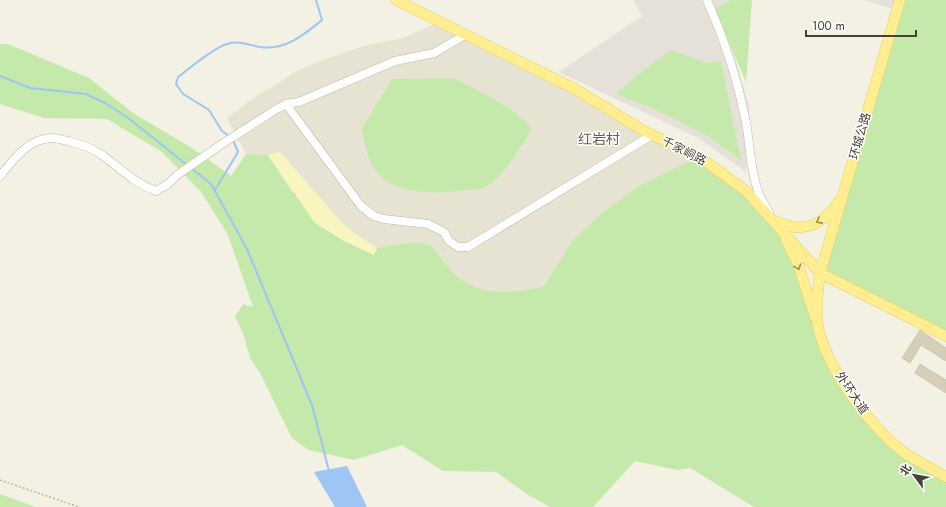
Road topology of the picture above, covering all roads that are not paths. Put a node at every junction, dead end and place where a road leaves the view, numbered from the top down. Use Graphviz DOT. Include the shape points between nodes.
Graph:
graph roads {
  1 [pos="396,0"];
  2 [pos="707,0"];
  3 [pos="900,0"];
  4 [pos="466,35"];
  5 [pos="286,104"];
  6 [pos="652,135"];
  7 [pos="0,176"];
  8 [pos="844,192"];
  9 [pos="773,220"];
  10 [pos="820,273"];
  11 [pos="819,330"];
  12 [pos="946,336"];
  13 [pos="946,477"];
  1 -- 4 [label="main road, 千家峒路"];
  2 -- 9 [label="street" via="729,59 746,122 750,158 758,191"];
  3 -- 8 [label="main road, 环城公路"];
  4 -- 5 [label="street" via="434,54 395,61 299,102"];
  4 -- 6 [label="main road, 千家峒路" via="574,89"];
  5 -- 6 [label="street" via="361,206 374,216 384,219 428,224 438,228 444,232 449,242 458,247 468,247"];
  5 -- 7 [label="street" via="226,141 156,191 129,178 101,155 82,144 52,138 36,142 19,153"];
  6 -- 9 [label="main road, 千家峒路" via="701,158 746,191"];
  8 -- 9 [label="main road, one-way" via="833,210 823,220 812,225 794,227"];
  8 -- 10 [label="main road, 环城公路"];
  9 -- 10 [label="main road, 千家峒路"];
  9 -- 11 [label="main road, one-way" via="798,264"];
  10 -- 11 [label="main road, 外环大道" via="817,295"];
  10 -- 12 [label="main road, 千家峒路"];
  11 -- 13 [label="main road, 外环大道" via="836,372 881,432 907,454"];
}
